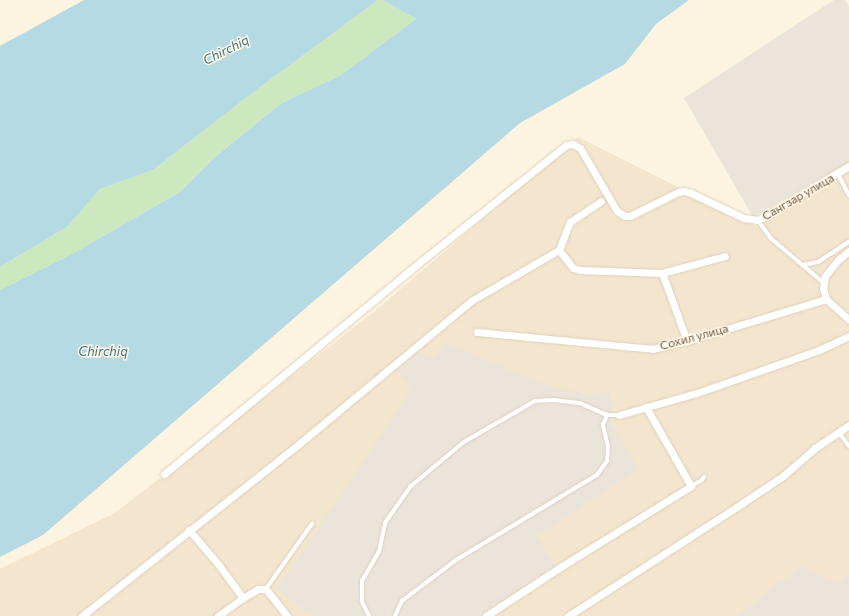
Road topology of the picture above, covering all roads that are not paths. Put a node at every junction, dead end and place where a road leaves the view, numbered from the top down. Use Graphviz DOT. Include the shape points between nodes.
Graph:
graph roads {
  1 [pos="849,166"];
  2 [pos="838,173"];
  3 [pos="849,195"];
  4 [pos="601,201"];
  5 [pos="758,220"];
  6 [pos="849,242"];
  7 [pos="559,250"];
  8 [pos="849,251"];
  9 [pos="725,256"];
  10 [pos="803,265"];
  11 [pos="662,273"];
  12 [pos="823,282"];
  13 [pos="826,299"];
  14 [pos="849,320"];
  15 [pos="477,332"];
  16 [pos="849,336"];
  17 [pos="687,341"];
  18 [pos="646,407"];
  19 [pos="607,415"];
  20 [pos="619,415"];
  21 [pos="849,425"];
  22 [pos="839,432"];
  23 [pos="849,446"];
  24 [pos="164,474"];
  25 [pos="704,477"];
  26 [pos="691,486"];
  27 [pos="312,524"];
  28 [pos="190,530"];
  29 [pos="266,589"];
  30 [pos="243,598"];
  31 [pos="82,616"];
  32 [pos="218,616"];
  33 [pos="287,616"];
  34 [pos="369,616"];
  35 [pos="395,616"];
  36 [pos="486,616"];
  37 [pos="568,616"];
  1 -- 2 [label="street, Сангзар улица"];
  2 -- 3 [label="lane"];
  2 -- 5 [label="street, Сангзар улица"];
  4 -- 7 [label="street" via="570,222"];
  5 -- 10 [label="lane" via="772,239"];
  5 -- 24 [label="street, Сангзар улица" via="744,218 684,191 625,216 617,211 580,148 573,144 566,145"];
  6 -- 10 [label="lane" via="818,262"];
  7 -- 11 [label="street" via="577,270"];
  7 -- 28 [label="street" via="471,302"];
  8 -- 12 [label="street" via="833,265"];
  9 -- 11 [label="street"];
  10 -- 12 [label="lane"];
  11 -- 17 [label="street"];
  12 -- 13 [label="street"];
  13 -- 14 [label="street"];
  13 -- 17 [label="street, Сохил улица"];
  15 -- 17 [label="street, Сохил улица" via="652,349"];
  16 -- 18 [label="street" via="819,350 697,393"];
  18 -- 20 [label="street"];
  18 -- 26 [label="street"];
  19 -- 20 [label="lane"];
  19 -- 34 [label="lane" via="580,403 535,401 464,442 410,486 385,523 379,552 362,581 362,602"];
  19 -- 35 [label="lane" via="603,425 608,447 607,461 597,475 456,560 402,601"];
  21 -- 22 [label="street"];
  22 -- 23 [label="lane"];
  22 -- 37 [label="street" via="815,448 783,476"];
  25 -- 26 [label="lane"];
  26 -- 36 [label="street"];
  27 -- 29 [label="lane"];
  28 -- 30 [label="street"];
  28 -- 31 [label="street"];
  29 -- 30 [label="street" via="258,589"];
  29 -- 33 [label="street"];
  30 -- 32 [label="street"];
}
